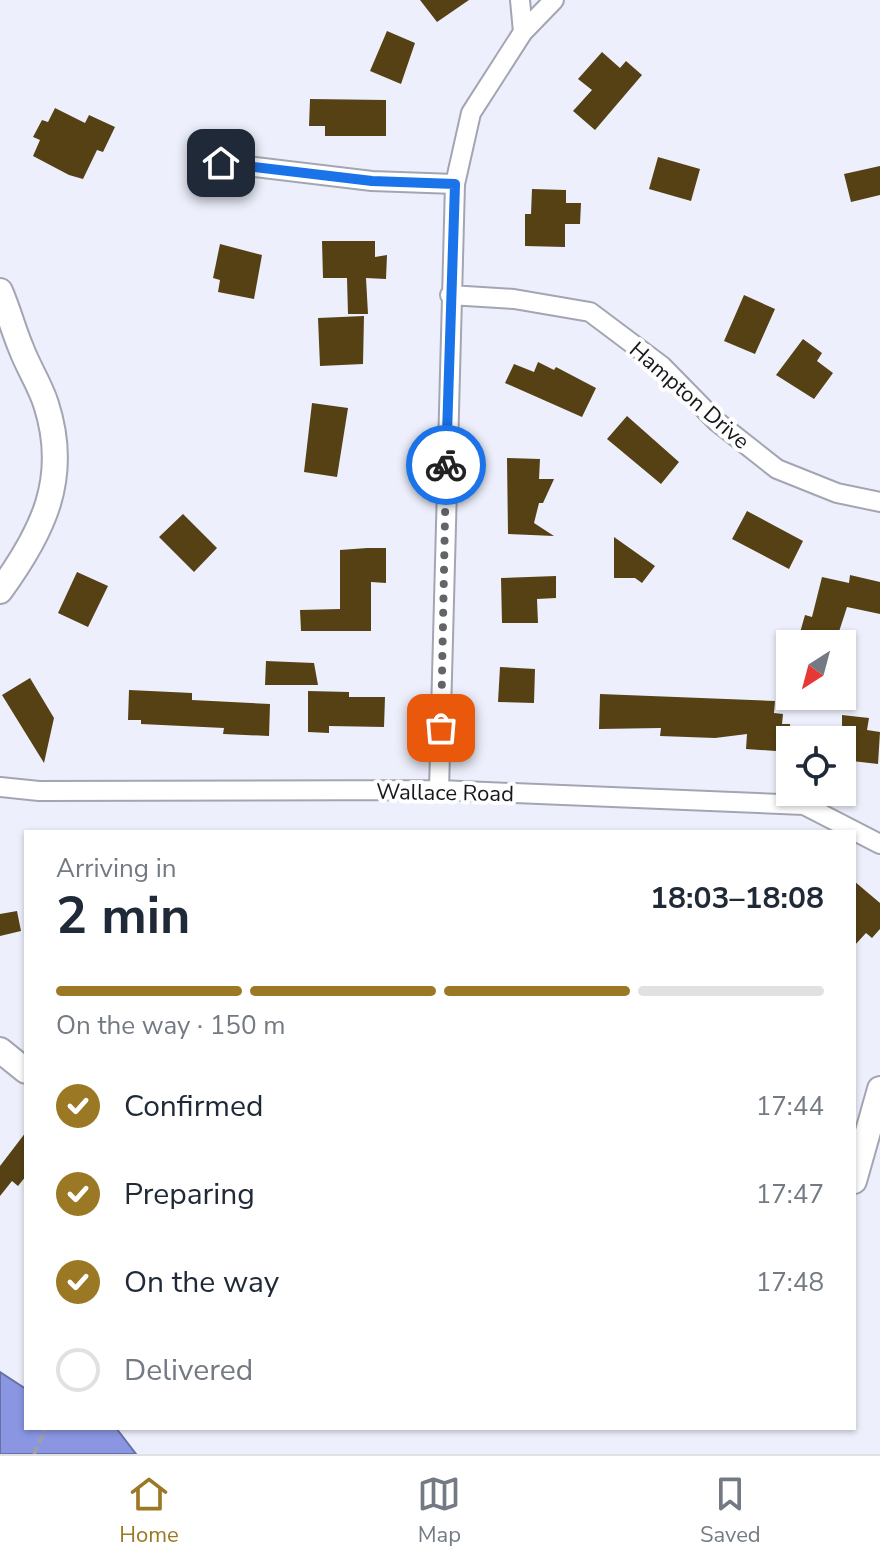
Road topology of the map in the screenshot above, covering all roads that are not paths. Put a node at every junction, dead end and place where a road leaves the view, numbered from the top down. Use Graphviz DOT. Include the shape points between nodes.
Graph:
graph roads {
  1 [pos="520,0"];
  2 [pos="554,0"];
  3 [pos="523,32"];
  4 [pos="221,163"];
  5 [pos="455,184"];
  6 [pos="0,291"];
  7 [pos="450,295"];
  8 [pos="880,502"];
  9 [pos="0,591"];
  10 [pos="0,787"];
  11 [pos="439,790"];
  12 [pos="853,830"];
  13 [pos="856,832"];
  14 [pos="880,844"];
  15 [pos="0,1050"];
  16 [pos="24,1069"];
  17 [pos="880,1089"];
  18 [pos="856,1174"];
  1 -- 3 [label="street"];
  2 -- 3 [label="street"];
  3 -- 5 [label="street" via="471,113"];
  4 -- 5 [label="street" via="372,181"];
  5 -- 7 [label="street"];
  6 -- 9 [label="street" via="46,404 55,479 36,538"];
  7 -- 8 [label="street, Hampton Drive" via="590,312 662,366 716,421 777,469 837,493"];
  7 -- 11 [label="street"];
  10 -- 11 [label="street, Wallace Road"];
  11 -- 12 [label="street, Wallace Road" via="804,805"];
  13 -- 14 [label="street, Wallace Road"];
  15 -- 16 [label="street"];
  17 -- 18 [label="street"];
}
